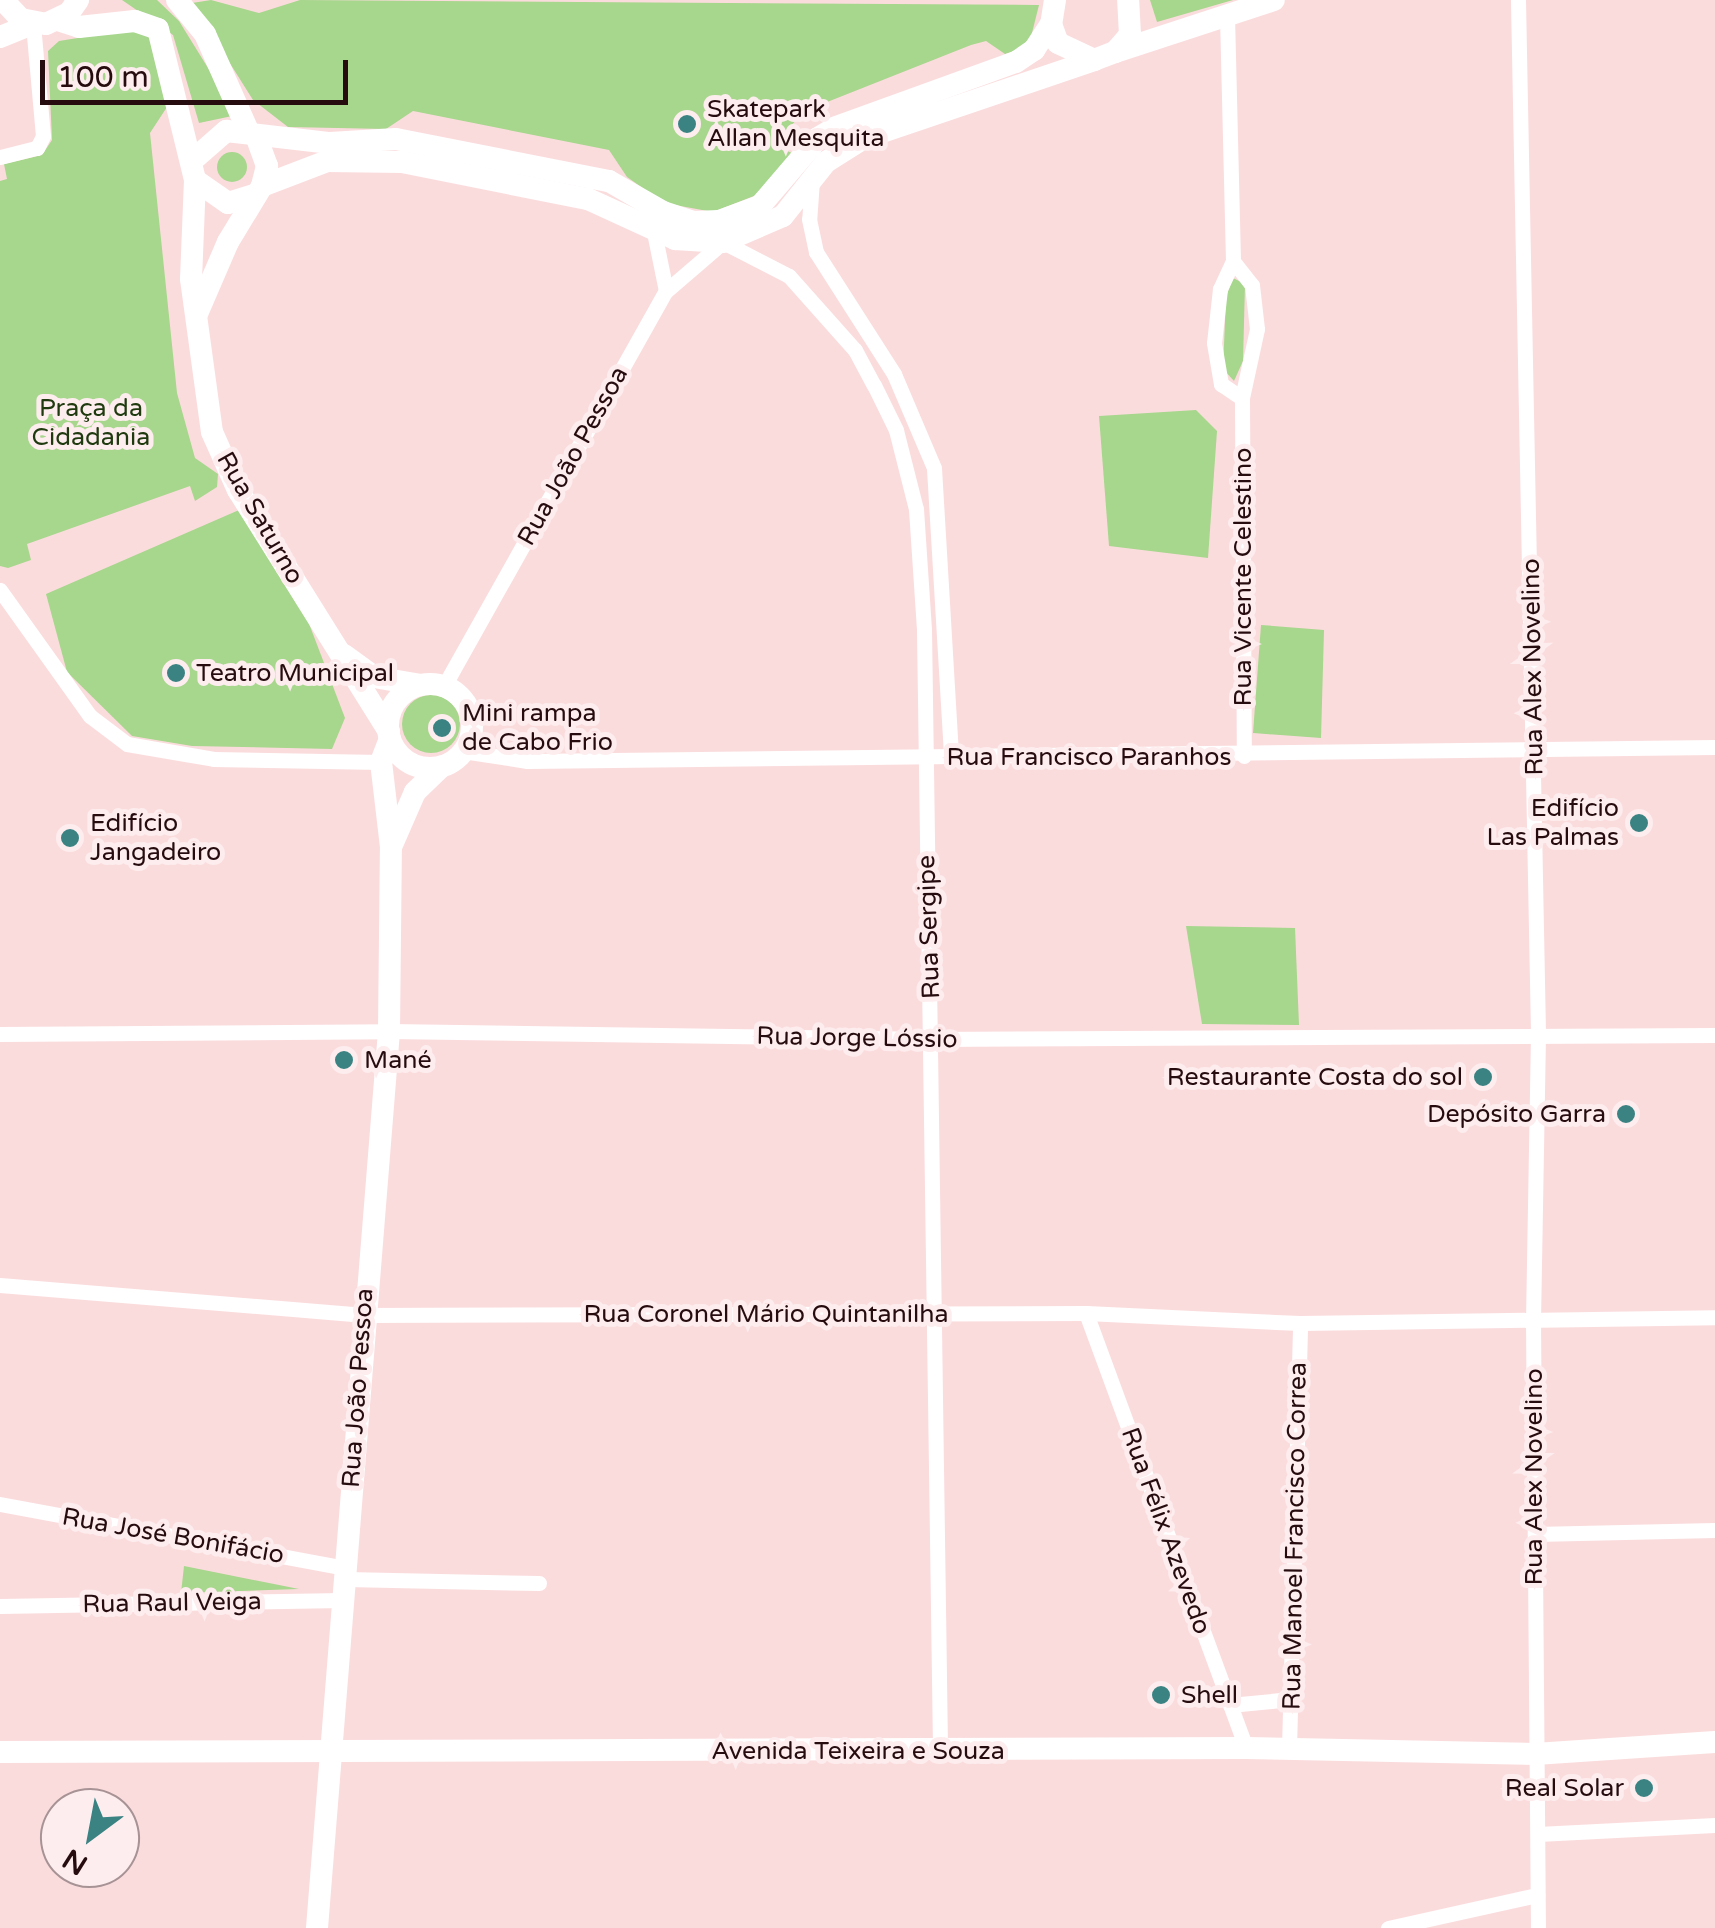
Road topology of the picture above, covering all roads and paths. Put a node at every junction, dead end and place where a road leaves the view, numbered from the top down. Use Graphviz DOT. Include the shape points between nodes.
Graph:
graph roads {
  1 [pos="3,0"];
  2 [pos="78,0"];
  3 [pos="177,0"];
  4 [pos="1055,0"];
  5 [pos="1128,0"];
  6 [pos="1274,0"];
  7 [pos="1518,0"];
  8 [pos="1227,15"];
  9 [pos="58,20"];
  10 [pos="33,24"];
  11 [pos="1050,24"];
  12 [pos="0,37"];
  13 [pos="1104,56"];
  14 [pos="253,136"];
  15 [pos="0,157"];
  16 [pos="194,170"];
  17 [pos="812,180"];
  18 [pos="258,191"];
  19 [pos="654,232"];
  20 [pos="724,242"];
  21 [pos="1233,260"];
  22 [pos="666,291"];
  23 [pos="197,314"];
  24 [pos="1242,398"];
  25 [pos="934,468"];
  26 [pos="906,475"];
  27 [pos="0,590"];
  28 [pos="341,653"];
  29 [pos="433,686"];
  30 [pos="389,736"];
  31 [pos="1715,747"];
  32 [pos="1535,749"];
  33 [pos="463,751"];
  34 [pos="1244,756"];
  35 [pos="924,758"];
  36 [pos="952,758"];
  37 [pos="380,762"];
  38 [pos="442,766"];
  39 [pos="392,847"];
  40 [pos="390,1031"];
  41 [pos="0,1034"];
  42 [pos="1715,1034"];
  43 [pos="1538,1035"];
  44 [pos="932,1040"];
  45 [pos="0,1284"];
  46 [pos="1086,1313"];
  47 [pos="936,1314"];
  48 [pos="362,1315"];
  49 [pos="1715,1316"];
  50 [pos="1533,1321"];
  51 [pos="1300,1322"];
  52 [pos="0,1504"];
  53 [pos="1715,1530"];
  54 [pos="1535,1534"];
  55 [pos="345,1582"];
  56 [pos="539,1583"];
  57 [pos="0,1606"];
  58 [pos="1291,1700"];
  59 [pos="1230,1706"];
  60 [pos="1715,1742"];
  61 [pos="1246,1748"];
  62 [pos="1289,1749"];
  63 [pos="940,1751"];
  64 [pos="0,1752"];
  65 [pos="330,1754"];
  66 [pos="1535,1754"];
  67 [pos="1715,1825"];
  68 [pos="1538,1834"];
  69 [pos="1538,1894"];
  70 [pos="317,1928"];
  71 [pos="1388,1928"];
  72 [pos="1538,1928"];
  1 -- 10 [label="street"];
  2 -- 9 [label="street"];
  3 -- 14 [label="street" via="205,34"];
  4 -- 11 [label="street"];
  5 -- 13 [label="street" via="1130,35"];
  6 -- 8 [label="street"];
  7 -- 32 [label="street, Rua Alex Novelino"];
  8 -- 13 [label="street"];
  8 -- 21 [label="street, Rua Vicente Celestino"];
  9 -- 10 [label="street"];
  9 -- 16 [label="street" via="79,28 135,21 158,29"];
  10 -- 12 [label="street"];
  10 -- 15 [label="street" via="43,136 36,148"];
  11 -- 13 [label="street" via="1065,50"];
  11 -- 14 [label="street" via="1034,50 1016,62 818,138 760,206 718,221 693,222 664,212 609,181 396,139"];
  13 -- 17 [label="street" via="886,128 843,150"];
  14 -- 16 [label="street" via="226,131"];
  14 -- 18 [label="street" via="267,166"];
  16 -- 18 [label="street" via="228,203"];
  16 -- 23 [label="street, Rua Saturno"];
  17 -- 20 [label="street" via="784,216"];
  17 -- 25 [label="street" via="809,219 816,252 894,374"];
  18 -- 19 [label="street" via="327,162 402,162 588,200"];
  18 -- 23 [label="street"];
  19 -- 20 [label="street"];
  19 -- 22 [label="street"];
  20 -- 22 [label="street, Rua João Pessoa"];
  20 -- 26 [label="street, Rua Sergipe" via="789,276 855,350 896,430"];
  21 -- 24 [label="street, Rua Vicente Celestino" via="1256,298 1254,368"];
  21 -- 24 [label="street, Rua Vicente Celestino" via="1218,300 1214,362 1221,384"];
  22 -- 29 [label="street, Rua João Pessoa"];
  23 -- 28 [label="street, Rua Saturno" via="212,432 238,490"];
  24 -- 34 [label="street, Rua Vicente Celestino"];
  25 -- 26 [label="street"];
  25 -- 36 [label="street"];
  26 -- 35 [label="street, Rua Sergipe" via="919,548"];
  27 -- 37 [label="street" via="90,716 127,744 214,759"];
  28 -- 29 [label="street, Rua Saturno" via="374,676"];
  28 -- 30 [label="street, Rua Saturno"];
  29 -- 30 [label="street" via="396,702"];
  29 -- 33 [label="street" via="470,714"];
  30 -- 37 [label="street"];
  30 -- 38 [label="street" via="417,765"];
  31 -- 32 [label="street, Rua Francisco Paranhos"];
  32 -- 34 [label="street, Rua Francisco Paranhos"];
  32 -- 43 [label="street, Rua Alex Novelino"];
  33 -- 35 [label="street, Rua Francisco Paranhos" via="527,762"];
  33 -- 38 [label="street"];
  34 -- 36 [label="street, Rua Francisco Paranhos"];
  35 -- 36 [label="street, Rua Francisco Paranhos"];
  35 -- 44 [label="street, Rua Sergipe"];
  37 -- 39 [label="street, Rua João Pessoa"];
  38 -- 39 [label="street, Rua João Pessoa" via="415,792"];
  39 -- 40 [label="street, Rua João Pessoa"];
  40 -- 41 [label="street, Rua Jorge Lóssio"];
  40 -- 44 [label="street, Rua Jorge Lóssio"];
  40 -- 48 [label="street, Rua João Pessoa"];
  42 -- 43 [label="street, Rua Jorge Lóssio"];
  43 -- 44 [label="street, Rua Jorge Lóssio"];
  43 -- 50 [label="street, Rua Alex Novelino"];
  44 -- 47 [label="street, Rua Sergipe"];
  45 -- 48 [label="street, Rua Coronel Mário Quintanilha"];
  46 -- 47 [label="street, Rua Coronel Mário Quintanilha"];
  46 -- 51 [label="street, Rua Coronel Mário Quintanilha"];
  46 -- 59 [label="street, Rua Félix Azevedo"];
  47 -- 48 [label="street, Rua Coronel Mário Quintanilha"];
  47 -- 63 [label="street, Rua Sergipe"];
  48 -- 55 [label="street, Rua João Pessoa"];
  49 -- 50 [label="street, Rua Coronel Mário Quintanilha"];
  50 -- 51 [label="street, Rua Coronel Mário Quintanilha"];
  50 -- 54 [label="street, Rua Alex Novelino"];
  51 -- 58 [label="street, Rua Manoel Francisco Correa"];
  52 -- 55 [label="street, Rua José Bonifácio"];
  53 -- 54 [label="street"];
  54 -- 66 [label="street, Rua Alex Novelino"];
  55 -- 56 [label="street"];
  55 -- 57 [label="street, Rua Raul Veiga"];
  55 -- 65 [label="street, Rua João Pessoa"];
  58 -- 59 [label="street"];
  58 -- 62 [label="street, Rua Manoel Francisco Correa"];
  59 -- 61 [label="street, Rua Félix Azevedo"];
  60 -- 66 [label="street, Avenida Teixeira e Souza"];
  61 -- 62 [label="street, Avenida Teixeira e Souza"];
  61 -- 63 [label="street, Avenida Teixeira e Souza"];
  62 -- 66 [label="street, Avenida Teixeira e Souza"];
  63 -- 65 [label="street, Avenida Teixeira e Souza"];
  64 -- 65 [label="street, Avenida Teixeira e Souza"];
  65 -- 70 [label="street, Rua João Pessoa"];
  66 -- 68 [label="street, Rua Alex Novelino"];
  67 -- 68 [label="street"];
  68 -- 69 [label="street, Rua Alex Novelino"];
  69 -- 71 [label="street"];
  69 -- 72 [label="street, Rua Alex Novelino"];
}
